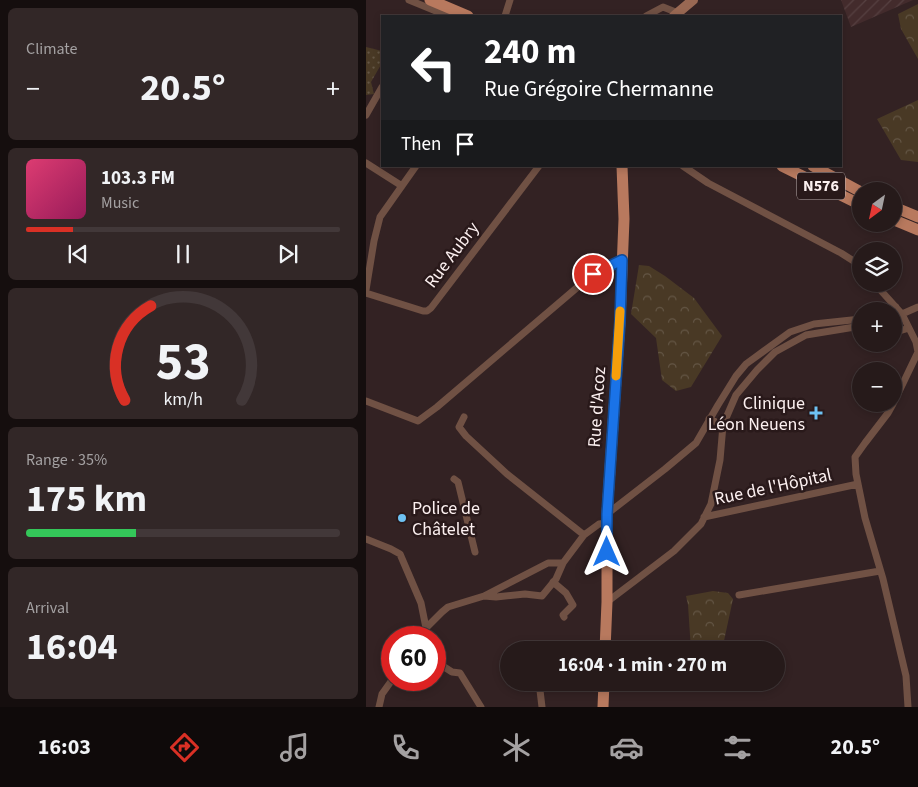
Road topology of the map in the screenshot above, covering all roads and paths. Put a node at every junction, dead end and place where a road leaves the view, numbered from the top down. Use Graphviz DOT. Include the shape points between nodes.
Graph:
graph roads {
  1 [pos="409,0"];
  2 [pos="430,0"];
  3 [pos="510,0"];
  4 [pos="693,0"];
  5 [pos="446,11"];
  6 [pos="464,15"];
  7 [pos="505,15"];
  8 [pos="648,15"];
  9 [pos="676,15"];
  10 [pos="381,89"];
  11 [pos="366,114"];
  12 [pos="366,163"];
  13 [pos="415,167"];
  14 [pos="538,167"];
  15 [pos="622,167"];
  16 [pos="684,167"];
  17 [pos="784,167"];
  18 [pos="815,167"];
  19 [pos="402,186"];
  20 [pos="852,187"];
  21 [pos="852,201"];
  22 [pos="902,210"];
  23 [pos="918,217"];
  24 [pos="902,223"];
  25 [pos="918,230"];
  26 [pos="374,241"];
  27 [pos="366,242"];
  28 [pos="622,260"];
  29 [pos="852,261"];
  30 [pos="366,292"];
  31 [pos="882,292"];
  32 [pos="891,302"];
  33 [pos="918,307"];
  34 [pos="902,314"];
  35 [pos="852,320"];
  36 [pos="852,327"];
  37 [pos="909,328"];
  38 [pos="902,330"];
  39 [pos="902,385"];
  40 [pos="366,401"];
  41 [pos="888,412"];
  42 [pos="464,417"];
  43 [pos="709,419"];
  44 [pos="723,425"];
  45 [pos="454,479"];
  46 [pos="858,484"];
  47 [pos="704,517"];
  48 [pos="607,518"];
  49 [pos="584,535"];
  50 [pos="366,539"];
  51 [pos="476,552"];
  52 [pos="563,563"];
  53 [pos="880,571"];
  54 [pos="553,582"];
  55 [pos="740,595"];
  56 [pos="484,596"];
  57 [pos="608,602"];
  58 [pos="564,617"];
  59 [pos="426,626"];
  60 [pos="428,626"];
  61 [pos="606,641"];
  62 [pos="446,668"];
  63 [pos="384,691"];
  64 [pos="540,691"];
  65 [pos="604,691"];
  66 [pos="379,707"];
  67 [pos="482,707"];
  68 [pos="542,707"];
  69 [pos="603,707"];
  70 [pos="908,707"];
  1 -- 5 [label="street"];
  2 -- 5 [label="main road"];
  3 -- 7 [label="street"];
  4 -- 9 [label="main road"];
  5 -- 6 [label="main road"];
  8 -- 9 [label="street" via="663,7"];
  10 -- 11 [label="street"];
  12 -- 19 [label="street"];
  13 -- 19 [label="street"];
  14 -- 30 [label="street, Rue Aubry" via="427,311"];
  15 -- 28 [label="main road, Rue d'Acoz"];
  16 -- 29 [label="street"];
  17 -- 21 [label="main road, N576"];
  18 -- 20 [label="main road, N576"];
  19 -- 26 [label="street" via="380,217"];
  22 -- 23 [label="main road"];
  24 -- 25 [label="main road"];
  26 -- 27 [label="street"];
  26 -- 30 [label="street"];
  28 -- 40 [label="street" via="593,274 418,421"];
  28 -- 48 [label="main road, Rue d'Acoz"];
  31 -- 32 [label="street"];
  33 -- 34 [label="street"];
  34 -- 37 [label="street"];
  35 -- 43 [label="street" via="814,324 790,332 746,364"];
  36 -- 44 [label="street" via="806,335 775,352 736,395"];
  37 -- 38 [label="street"];
  37 -- 39 [label="street" via="918,352"];
  41 -- 46 [label="street" via="856,457"];
  42 -- 49 [label="street" via="459,427 466,436 507,474"];
  43 -- 44 [label="street"];
  43 -- 48 [label="street" via="696,443"];
  44 -- 47 [label="street" via="711,504"];
  45 -- 51 [label="street" via="458,482"];
  46 -- 47 [label="street, Rue de l'Hôpital"];
  46 -- 53 [label="street"];
  47 -- 57 [label="street, Rue de l'Hôpital" via="674,552"];
  48 -- 49 [label="street"];
  48 -- 57 [label="main road, Rue d'Acoz"];
  49 -- 52 [label="street"];
  50 -- 59 [label="street" via="400,554 422,603"];
  52 -- 54 [label="street"];
  52 -- 56 [label="street" via="548,563"];
  53 -- 55 [label="street"];
  53 -- 70 [label="street" via="906,676"];
  54 -- 56 [label="street" via="542,596"];
  54 -- 58 [label="street" via="566,593 573,605"];
  56 -- 60 [label="street" via="448,607"];
  57 -- 61 [label="main road, Rue d'Acoz"];
  62 -- 67 [label="street" via="460,673"];
  63 -- 66 [label="street"];
  64 -- 68 [label="street"];
  65 -- 69 [label="main road"];
}
